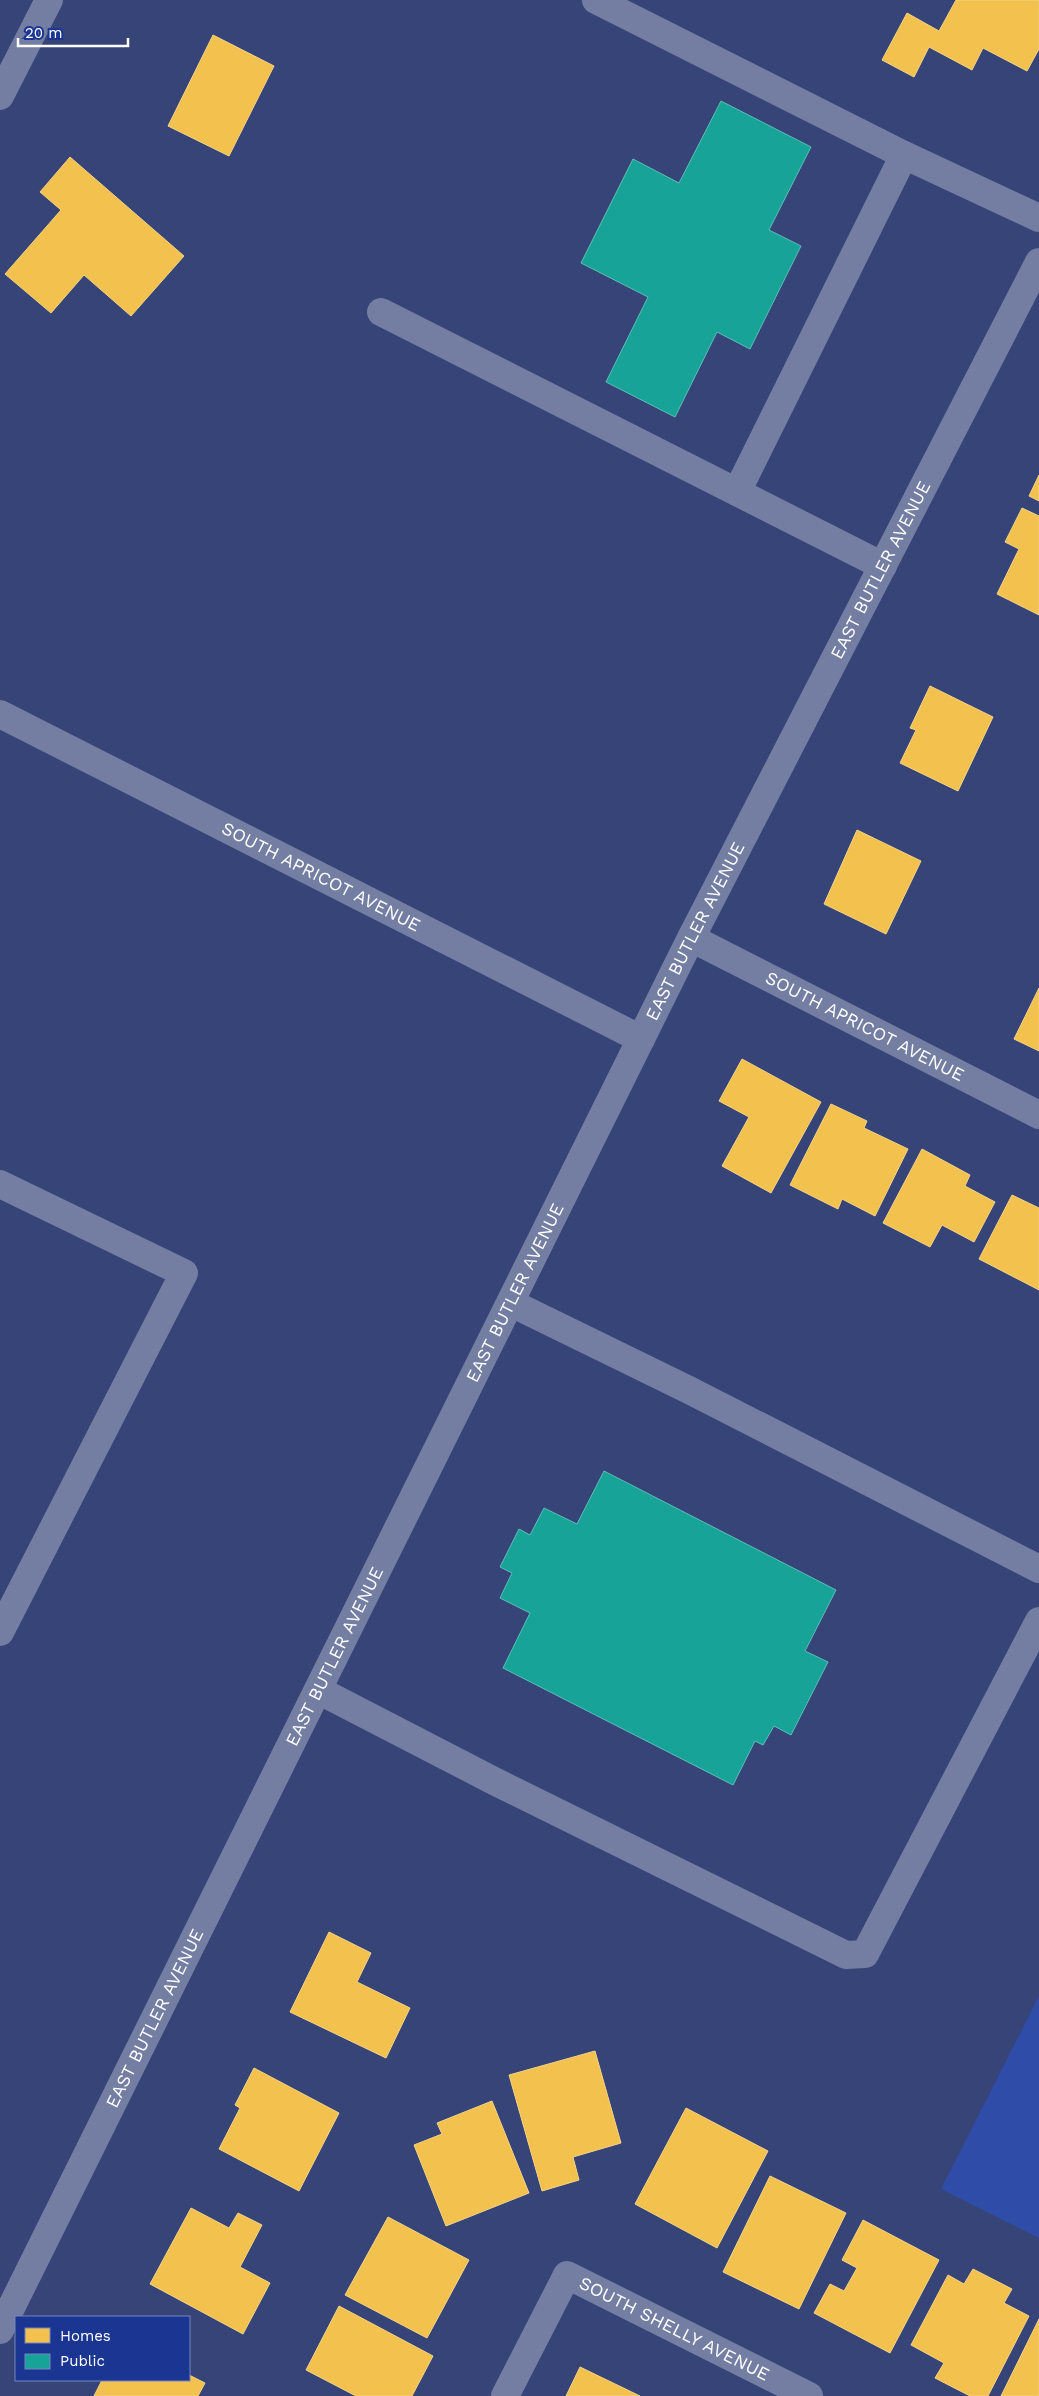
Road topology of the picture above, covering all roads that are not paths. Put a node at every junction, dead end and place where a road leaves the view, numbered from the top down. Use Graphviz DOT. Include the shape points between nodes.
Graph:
graph roads {
  1 [pos="49,0"];
  2 [pos="596,0"];
  3 [pos="0,96"];
  4 [pos="904,155"];
  5 [pos="1039,218"];
  6 [pos="1039,262"];
  7 [pos="381,312"];
  8 [pos="737,492"];
  9 [pos="883,566"];
  10 [pos="0,714"];
  11 [pos="691,938"];
  12 [pos="641,1039"];
  13 [pos="1039,1114"];
  14 [pos="0,1184"];
  15 [pos="511,1302"];
  16 [pos="1039,1569"];
  17 [pos="1039,1621"];
  18 [pos="0,1632"];
  19 [pos="318,1690"];
  20 [pos="0,2330"];
  21 [pos="506,2396"];
  22 [pos="808,2396"];
  1 -- 3 [label="street"];
  2 -- 4 [label="street"];
  4 -- 5 [label="street"];
  4 -- 8 [label="street"];
  6 -- 9 [label="street, EAST BUTLER AVENUE"];
  7 -- 8 [label="street"];
  8 -- 9 [label="street"];
  9 -- 11 [label="street, EAST BUTLER AVENUE"];
  10 -- 12 [label="street, SOUTH APRICOT AVENUE"];
  11 -- 12 [label="street, EAST BUTLER AVENUE"];
  11 -- 13 [label="street, SOUTH APRICOT AVENUE"];
  12 -- 15 [label="street, EAST BUTLER AVENUE"];
  14 -- 18 [label="street" via="184,1273"];
  15 -- 16 [label="street"];
  15 -- 19 [label="street, EAST BUTLER AVENUE"];
  17 -- 19 [label="street" via="865,1954 846,1955"];
  19 -- 20 [label="street, EAST BUTLER AVENUE"];
  21 -- 22 [label="street, SOUTH SHELLY AVENUE" via="567,2275"];
}
